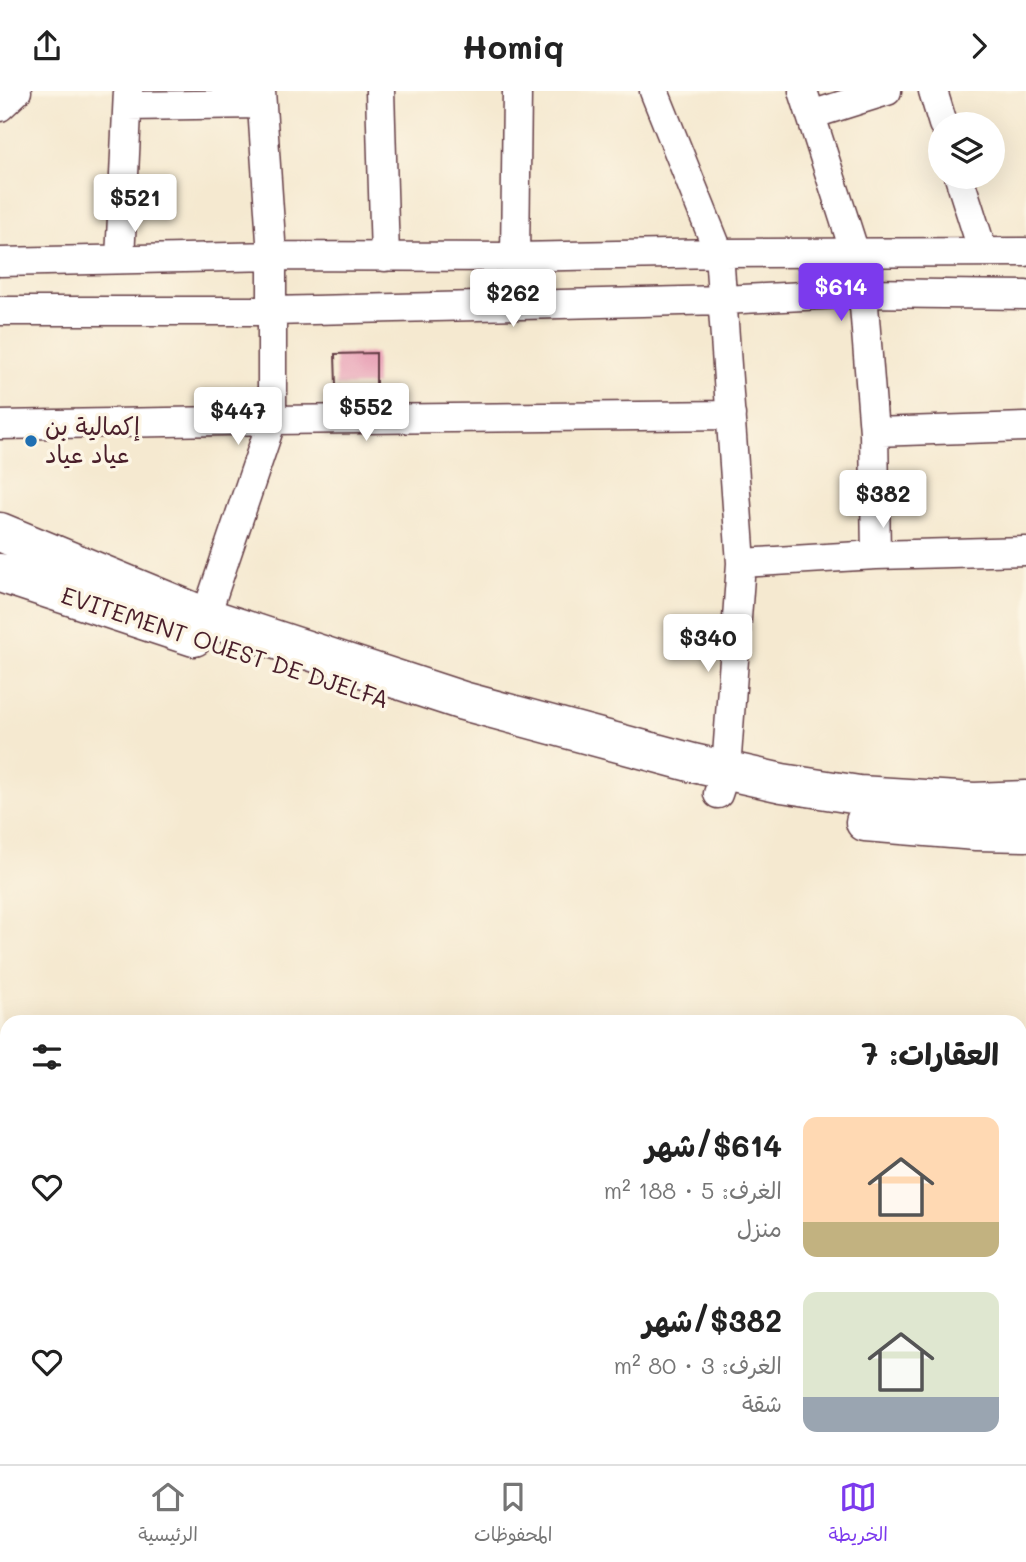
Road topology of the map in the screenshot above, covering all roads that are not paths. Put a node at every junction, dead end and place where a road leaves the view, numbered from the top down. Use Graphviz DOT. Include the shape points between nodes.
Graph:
graph roads {
  1 [pos="17,91"];
  2 [pos="380,91"];
  3 [pos="517,91"];
  4 [pos="654,91"];
  5 [pos="887,91"];
  6 [pos="933,91"];
  7 [pos="128,98"];
  8 [pos="261,98"];
  9 [pos="807,103"];
  10 [pos="0,107"];
  11 [pos="939,112"];
  12 [pos="963,189"];
  13 [pos="983,252"];
  14 [pos="1026,252"];
  15 [pos="719,253"];
  16 [pos="855,253"];
  17 [pos="272,256"];
  18 [pos="386,257"];
  19 [pos="515,257"];
  20 [pos="120,259"];
  21 [pos="0,262"];
  22 [pos="863,293"];
  23 [pos="1026,295"];
  24 [pos="723,300"];
  25 [pos="0,311"];
  26 [pos="272,311"];
  27 [pos="731,415"];
  28 [pos="272,420"];
  29 [pos="0,425"];
  30 [pos="1026,427"];
  31 [pos="874,432"];
  32 [pos="0,532"];
  33 [pos="1026,551"];
  34 [pos="876,555"];
  35 [pos="741,563"];
  36 [pos="0,573"];
  37 [pos="202,628"];
  38 [pos="722,782"];
  39 [pos="1026,800"];
  40 [pos="1026,832"];
  1 -- 10 [label="street"];
  2 -- 18 [label="street"];
  3 -- 19 [label="street"];
  4 -- 15 [label="street"];
  5 -- 9 [label="street"];
  6 -- 11 [label="street"];
  7 -- 8 [label="street"];
  7 -- 20 [label="street"];
  8 -- 17 [label="street"];
  9 -- 16 [label="street"];
  12 -- 13 [label="street"];
  13 -- 14 [label="street"];
  13 -- 16 [label="street"];
  15 -- 16 [label="street"];
  15 -- 19 [label="street"];
  15 -- 24 [label="street"];
  16 -- 22 [label="street"];
  17 -- 18 [label="street"];
  17 -- 20 [label="street"];
  17 -- 26 [label="street"];
  18 -- 19 [label="street"];
  20 -- 21 [label="street"];
  22 -- 23 [label="street"];
  22 -- 24 [label="street"];
  22 -- 31 [label="street"];
  24 -- 26 [label="street"];
  24 -- 27 [label="street"];
  25 -- 26 [label="street"];
  26 -- 28 [label="street"];
  27 -- 28 [label="street"];
  27 -- 35 [label="street"];
  28 -- 29 [label="street"];
  28 -- 37 [label="street"];
  30 -- 31 [label="street"];
  31 -- 34 [label="street"];
  32 -- 37 [label="highway, EVITEMENT OUEST DE DJELFA"];
  33 -- 34 [label="street"];
  34 -- 35 [label="street"];
  35 -- 38 [label="street"];
  36 -- 37 [label="highway, EVITEMENT OUEST DE DJELFA"];
  37 -- 38 [label="highway, EVITEMENT OUEST DE DJELFA" via="467,729 591,764"];
  38 -- 39 [label="highway, EVITEMENT OUEST DE DJELFA" via="782,783 859,795 974,802"];
  38 -- 40 [label="highway, EVITEMENT OUEST DE DJELFA" via="866,822"];
}
